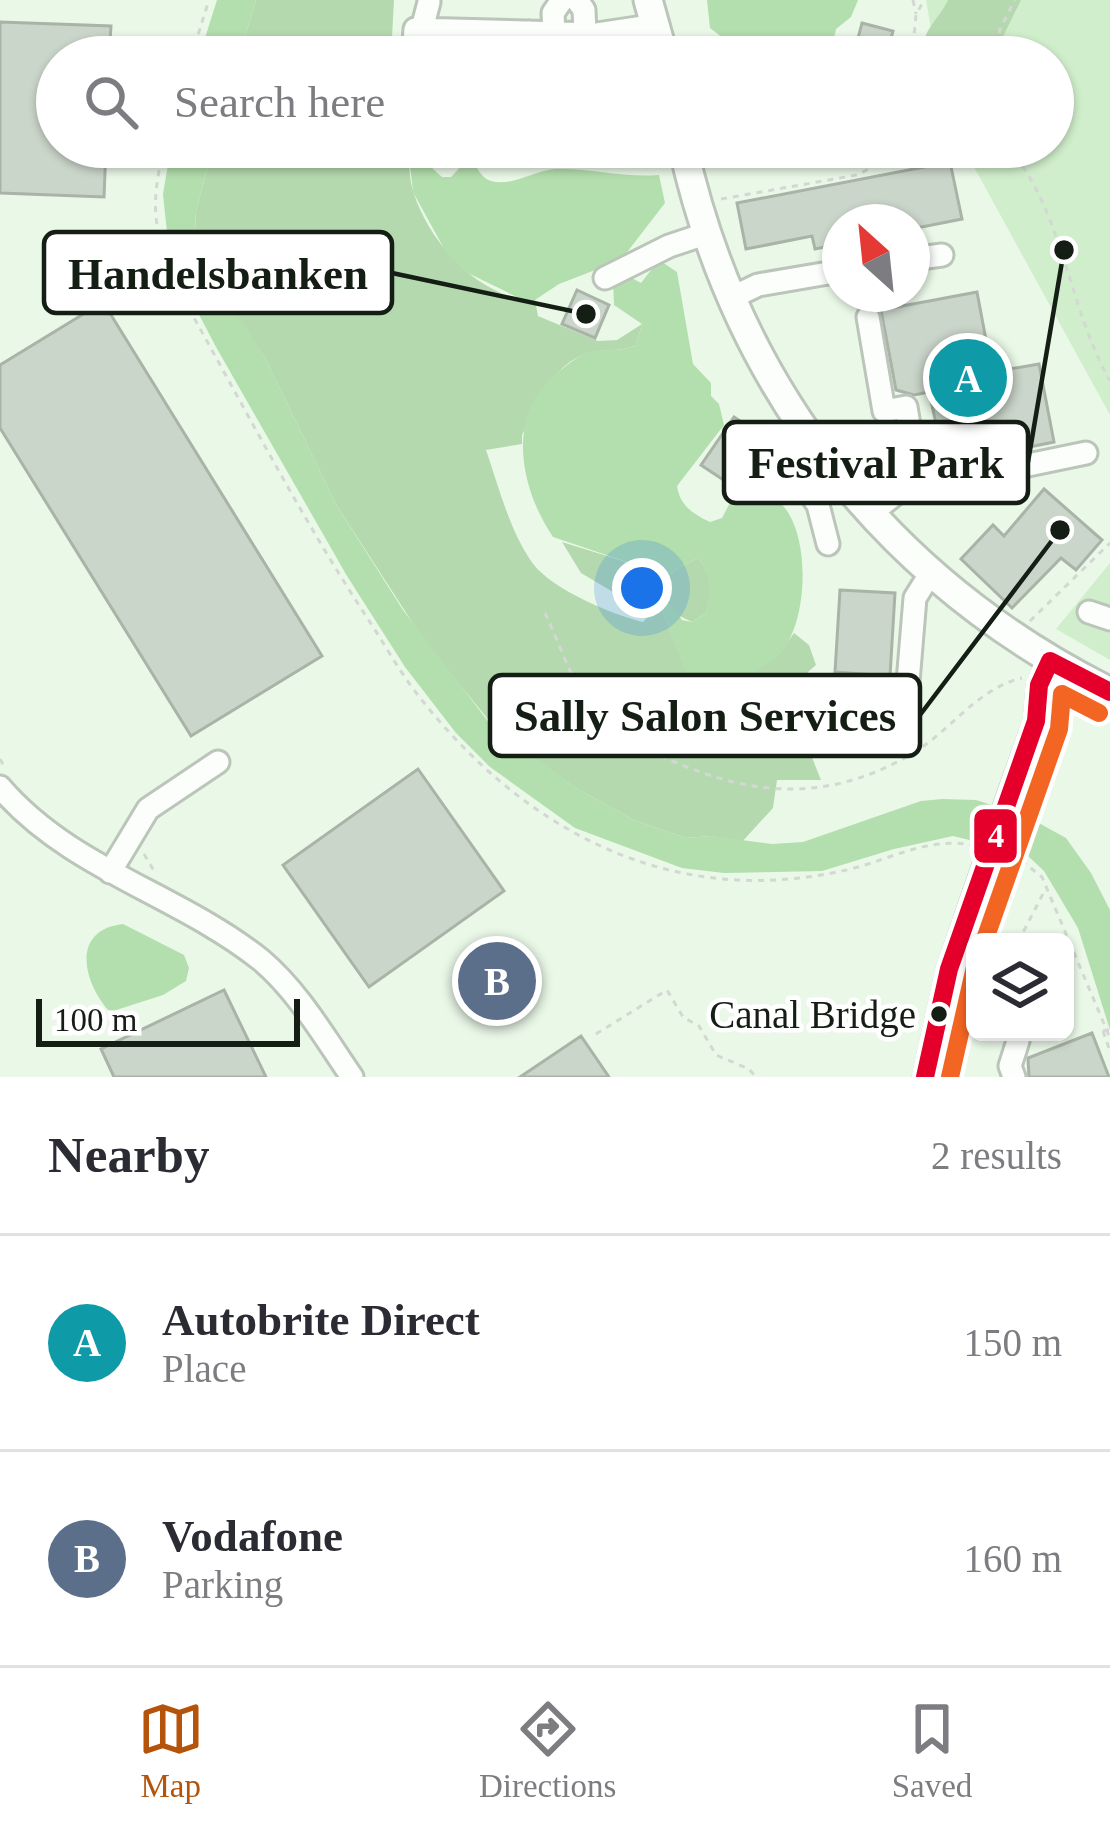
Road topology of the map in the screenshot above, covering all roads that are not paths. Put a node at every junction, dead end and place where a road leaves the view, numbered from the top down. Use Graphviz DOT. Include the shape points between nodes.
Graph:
graph roads {
  1 [pos="562,0"];
  2 [pos="578,0"];
  3 [pos="429,2"];
  4 [pos="653,12"];
  5 [pos="422,29"];
  6 [pos="626,31"];
  7 [pos="529,32"];
  8 [pos="554,33"];
  9 [pos="591,33"];
  10 [pos="414,36"];
  11 [pos="529,36"];
  12 [pos="592,36"];
  13 [pos="626,36"];
  14 [pos="689,168"];
  15 [pos="708,233"];
  16 [pos="942,254"];
  17 [pos="930,256"];
  18 [pos="822,275"];
  19 [pos="605,278"];
  20 [pos="733,297"];
  21 [pos="868,317"];
  22 [pos="771,437"];
  23 [pos="816,446"];
  24 [pos="1086,453"];
  25 [pos="789,470"];
  26 [pos="905,490"];
  27 [pos="870,514"];
  28 [pos="828,544"];
  29 [pos="930,574"];
  30 [pos="1062,667"];
  31 [pos="908,682"];
  32 [pos="1110,692"];
  33 [pos="218,762"];
  34 [pos="0,787"];
  35 [pos="110,872"];
  36 [pos="1018,1041"];
  37 [pos="933,1074"];
  38 [pos="352,1077"];
  39 [pos="1014,1077"];
  1 -- 8 [label="street"];
  2 -- 9 [label="street"];
  3 -- 5 [label="street"];
  4 -- 6 [label="street"];
  5 -- 7 [label="street"];
  5 -- 10 [label="street"];
  6 -- 9 [label="street"];
  6 -- 13 [label="street"];
  7 -- 8 [label="street"];
  7 -- 11 [label="street"];
  8 -- 9 [label="street"];
  9 -- 12 [label="street"];
  14 -- 15 [label="main road"];
  15 -- 19 [label="street"];
  15 -- 20 [label="main road"];
  16 -- 17 [label="street"];
  18 -- 20 [label="street"];
  20 -- 23 [label="main road"];
  21 -- 26 [label="street" via="884,411 906,407 908,414 913,449"];
  22 -- 25 [label="street"];
  23 -- 25 [label="street"];
  23 -- 27 [label="main road"];
  24 -- 26 [label="street"];
  25 -- 28 [label="street" via="818,505"];
  26 -- 27 [label="street"];
  27 -- 29 [label="main road"];
  29 -- 30 [label="main road"];
  29 -- 31 [label="street" via="915,598"];
  30 -- 32 [label="main road"];
  30 -- 37 [label="street, bridge" via="949,969"];
  33 -- 35 [label="street" via="148,809"];
  34 -- 35 [label="street" via="59,843"];
  35 -- 38 [label="street" via="266,964"];
  36 -- 39 [label="street"];
}
